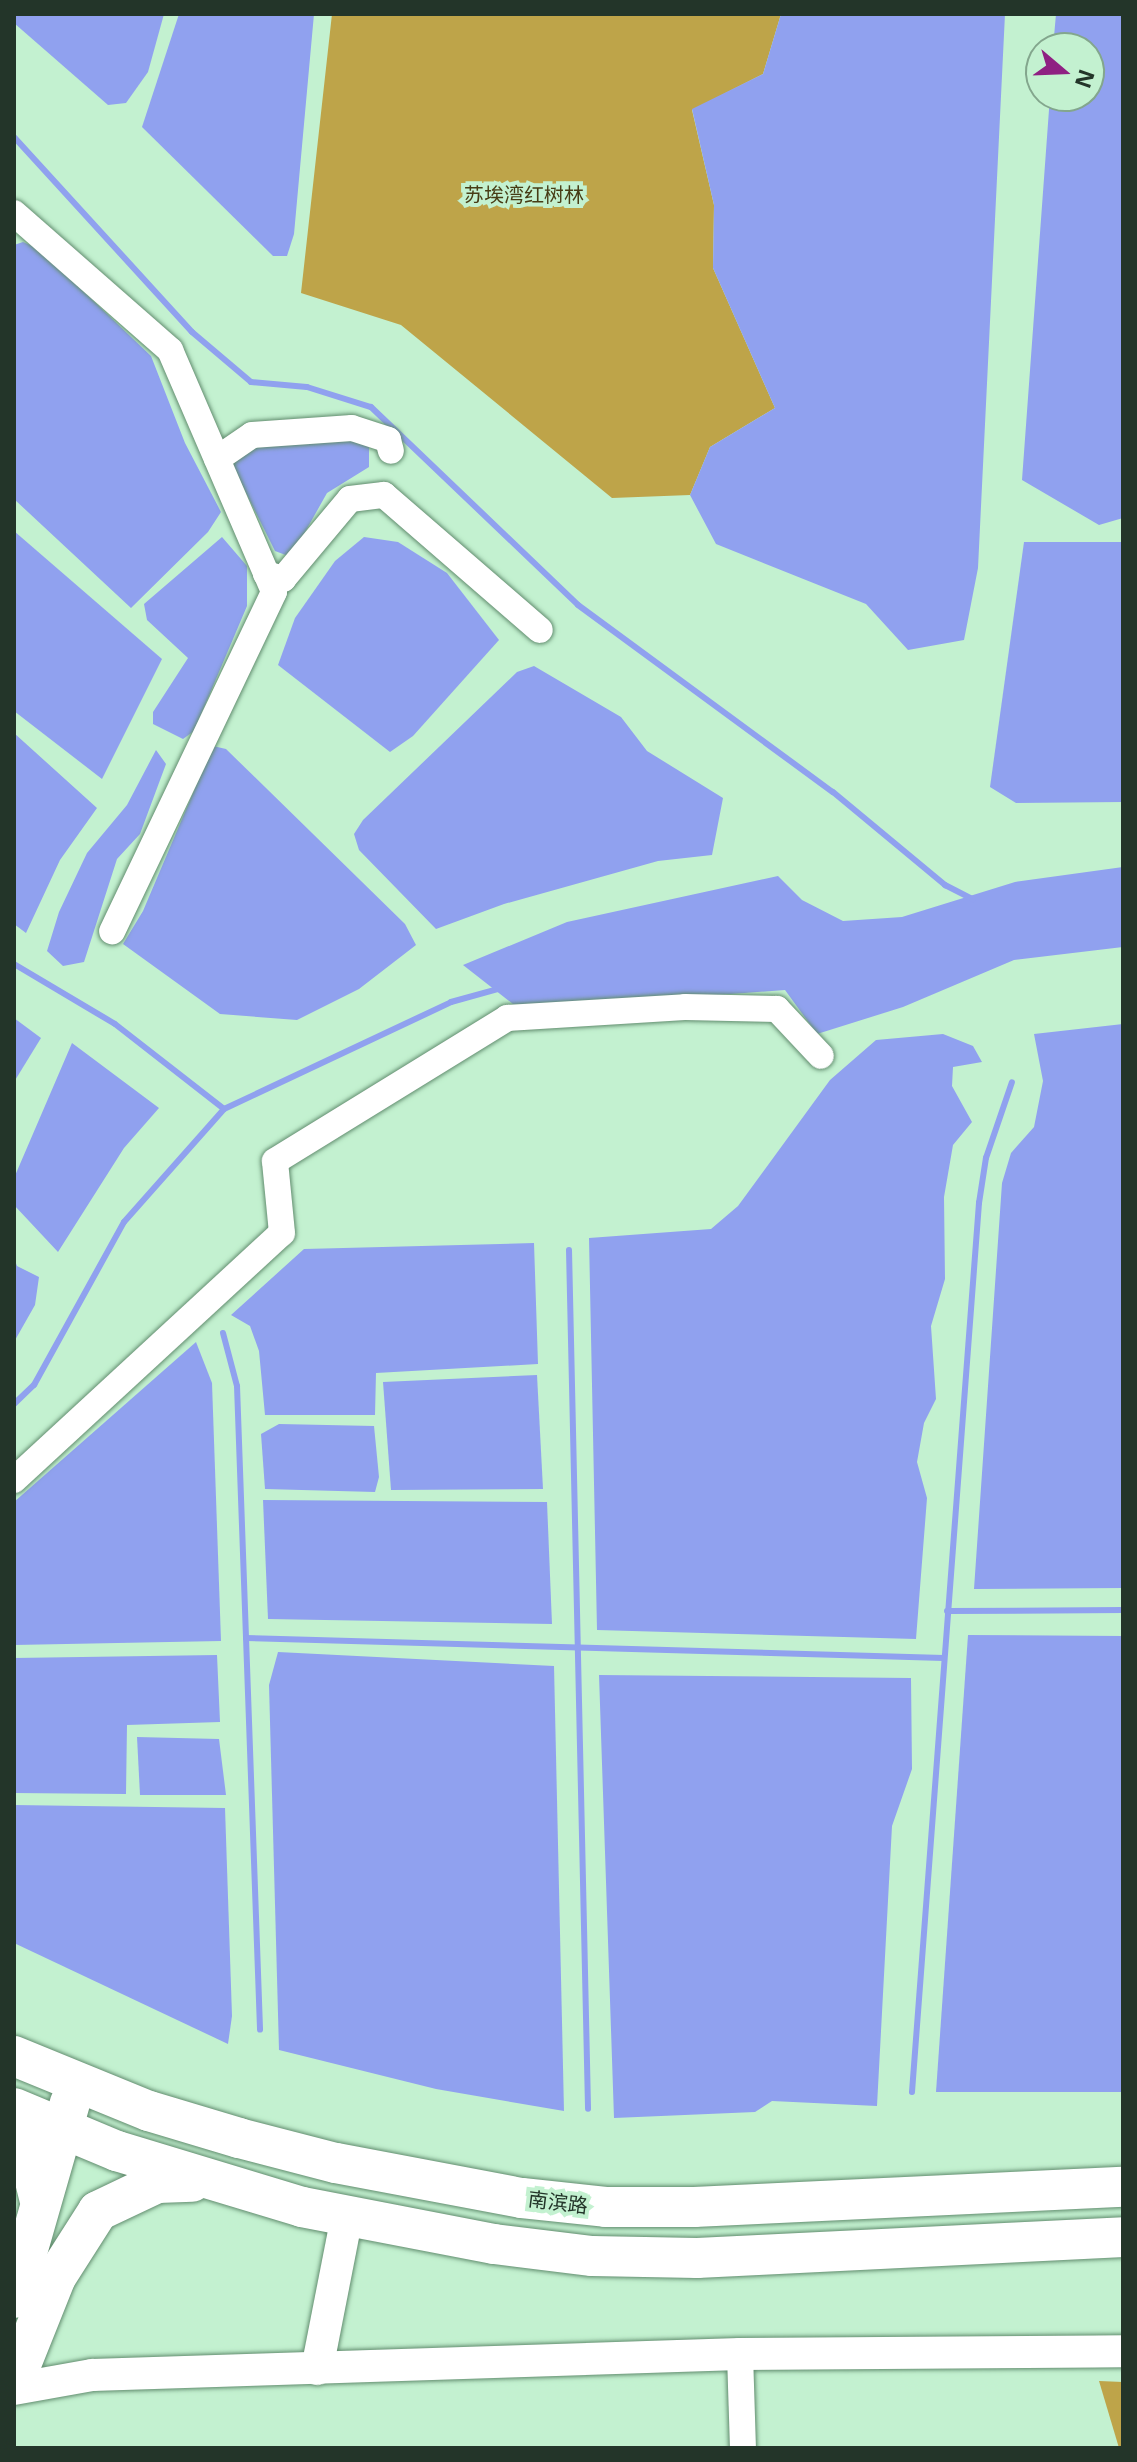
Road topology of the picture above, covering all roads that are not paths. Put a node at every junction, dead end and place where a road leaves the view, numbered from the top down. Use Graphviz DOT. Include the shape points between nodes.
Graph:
graph roads {
  1 [pos="14,213"];
  2 [pos="391,451"];
  3 [pos="217,459"];
  4 [pos="266,574"];
  5 [pos="540,630"];
  6 [pos="112,931"];
  7 [pos="821,1056"];
  8 [pos="14,1480"];
  9 [pos="14,2056"];
  10 [pos="78,2083"];
  11 [pos="131,2104"];
  12 [pos="14,2108"];
  13 [pos="59,2128"];
  14 [pos="14,2134"];
  15 [pos="117,2151"];
  16 [pos="208,2182"];
  17 [pos="1123,2187"];
  18 [pos="39,2198"];
  19 [pos="347,2216"];
  20 [pos="88,2223"];
  21 [pos="1123,2237"];
  22 [pos="14,2298"];
  23 [pos="1123,2351"];
  24 [pos="740,2354"];
  25 [pos="317,2369"];
  26 [pos="14,2382"];
  27 [pos="14,2389"];
  28 [pos="743,2448"];
  1 -- 3 [label="street" via="170,350"];
  2 -- 3 [label="street" via="388,440 352,428 252,435"];
  3 -- 4 [label="street"];
  4 -- 5 [label="street" via="283,579 350,499 384,495"];
  4 -- 6 [label="street" via="274,592"];
  7 -- 8 [label="street" via="777,1009 685,1007 507,1018 275,1161 282,1233"];
  9 -- 10 [label="main road, 南滨路"];
  10 -- 11 [label="main road, 南滨路"];
  10 -- 13 [label="main road"];
  11 -- 15 [label="main road"];
  11 -- 17 [label="main road, 南滨路" via="336,2163 522,2198 606,2207"];
  12 -- 13 [label="main road"];
  13 -- 15 [label="main road"];
  13 -- 18 [label="main road"];
  14 -- 18 [label="main road" via="30,2161"];
  15 -- 16 [label="main road"];
  15 -- 20 [label="main road"];
  16 -- 19 [label="main road"];
  16 -- 20 [label="main road" via="157,2183 127,2194"];
  18 -- 22 [label="main road"];
  19 -- 21 [label="main road" via="494,2244 607,2256 697,2258"];
  19 -- 25 [label="street"];
  20 -- 26 [label="main road" via="56,2277"];
  23 -- 24 [label="street"];
  24 -- 25 [label="street"];
  24 -- 28 [label="street"];
  25 -- 27 [label="street" via="92,2375"];
}
